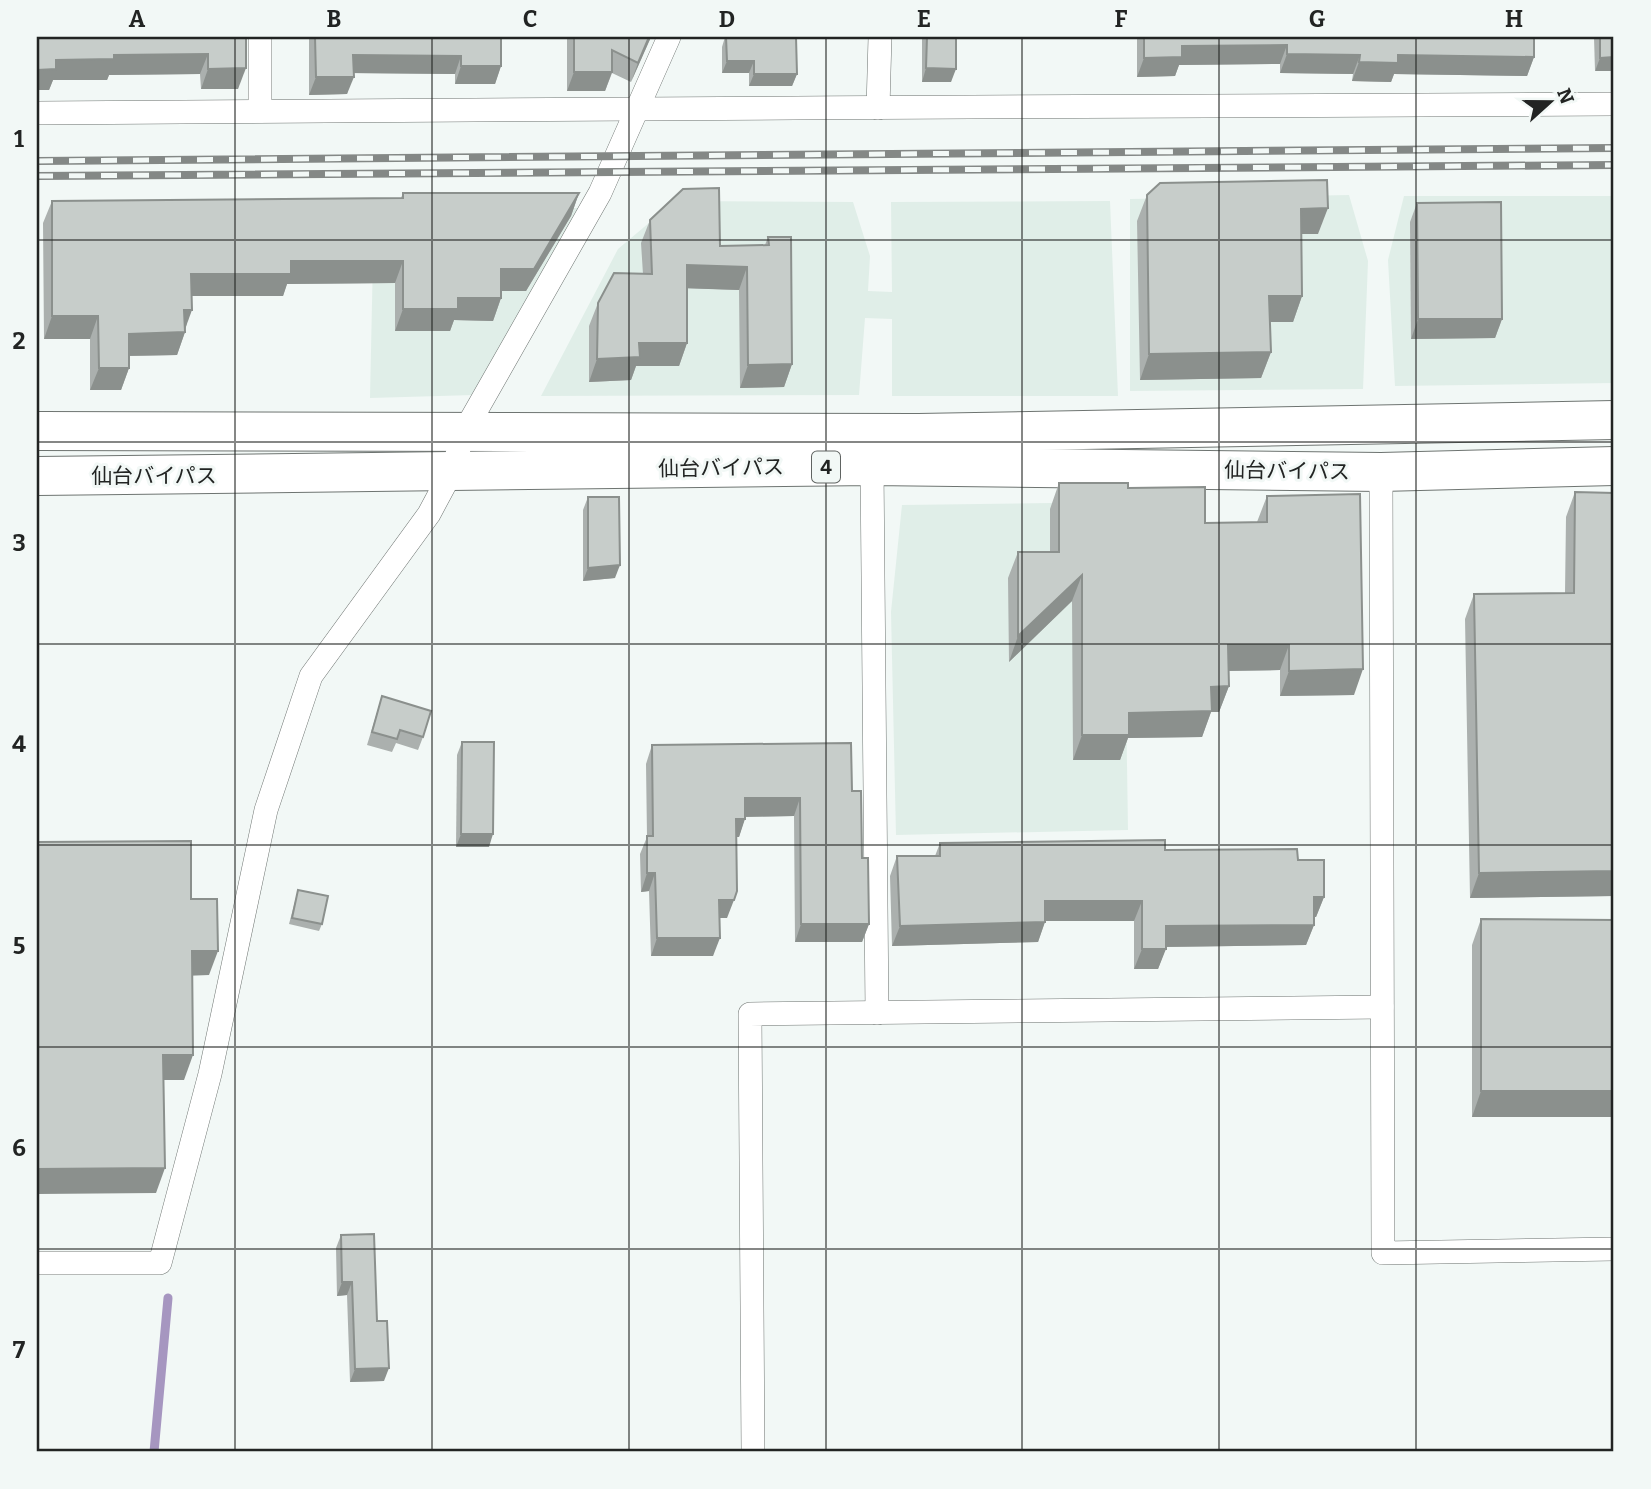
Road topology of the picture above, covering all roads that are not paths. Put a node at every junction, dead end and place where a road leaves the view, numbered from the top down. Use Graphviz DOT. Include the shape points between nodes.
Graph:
graph roads {
  1 [pos="260,37"];
  2 [pos="669,37"];
  3 [pos="880,37"];
  4 [pos="1614,104"];
  5 [pos="637,106"];
  6 [pos="878,108"];
  7 [pos="260,111"];
  8 [pos="37,113"];
  9 [pos="1614,420"];
  10 [pos="37,431"];
  11 [pos="464,432"];
  12 [pos="872,466"];
  13 [pos="1614,466"];
  14 [pos="452,471"];
  15 [pos="1381,472"];
  16 [pos="37,476"];
  17 [pos="1382,1007"];
  18 [pos="877,1013"];
  19 [pos="1614,1249"];
  20 [pos="37,1263"];
  21 [pos="753,1452"];
  1 -- 7 [label="street"];
  2 -- 5 [label="street"];
  3 -- 6 [label="street"];
  4 -- 6 [label="street"];
  5 -- 6 [label="street"];
  5 -- 7 [label="street"];
  5 -- 11 [label="street" via="600,193"];
  7 -- 8 [label="street"];
  9 -- 11 [label="highway, 仙台バイパス / 4" via="918,433"];
  10 -- 11 [label="highway, 仙台バイパス / 4"];
  11 -- 14 [label="street"];
  12 -- 14 [label="highway, 仙台バイパス / 4"];
  12 -- 15 [label="highway, 仙台バイパス / 4"];
  12 -- 18 [label="street"];
  13 -- 15 [label="highway, 仙台バイパス / 4"];
  14 -- 16 [label="highway, 仙台バイパス / 4"];
  14 -- 20 [label="street" via="398,561 311,676 266,810 210,1074 160,1263"];
  15 -- 17 [label="street"];
  17 -- 18 [label="street"];
  17 -- 19 [label="street" via="1383,1253"];
  18 -- 21 [label="street" via="750,1014"];
}
